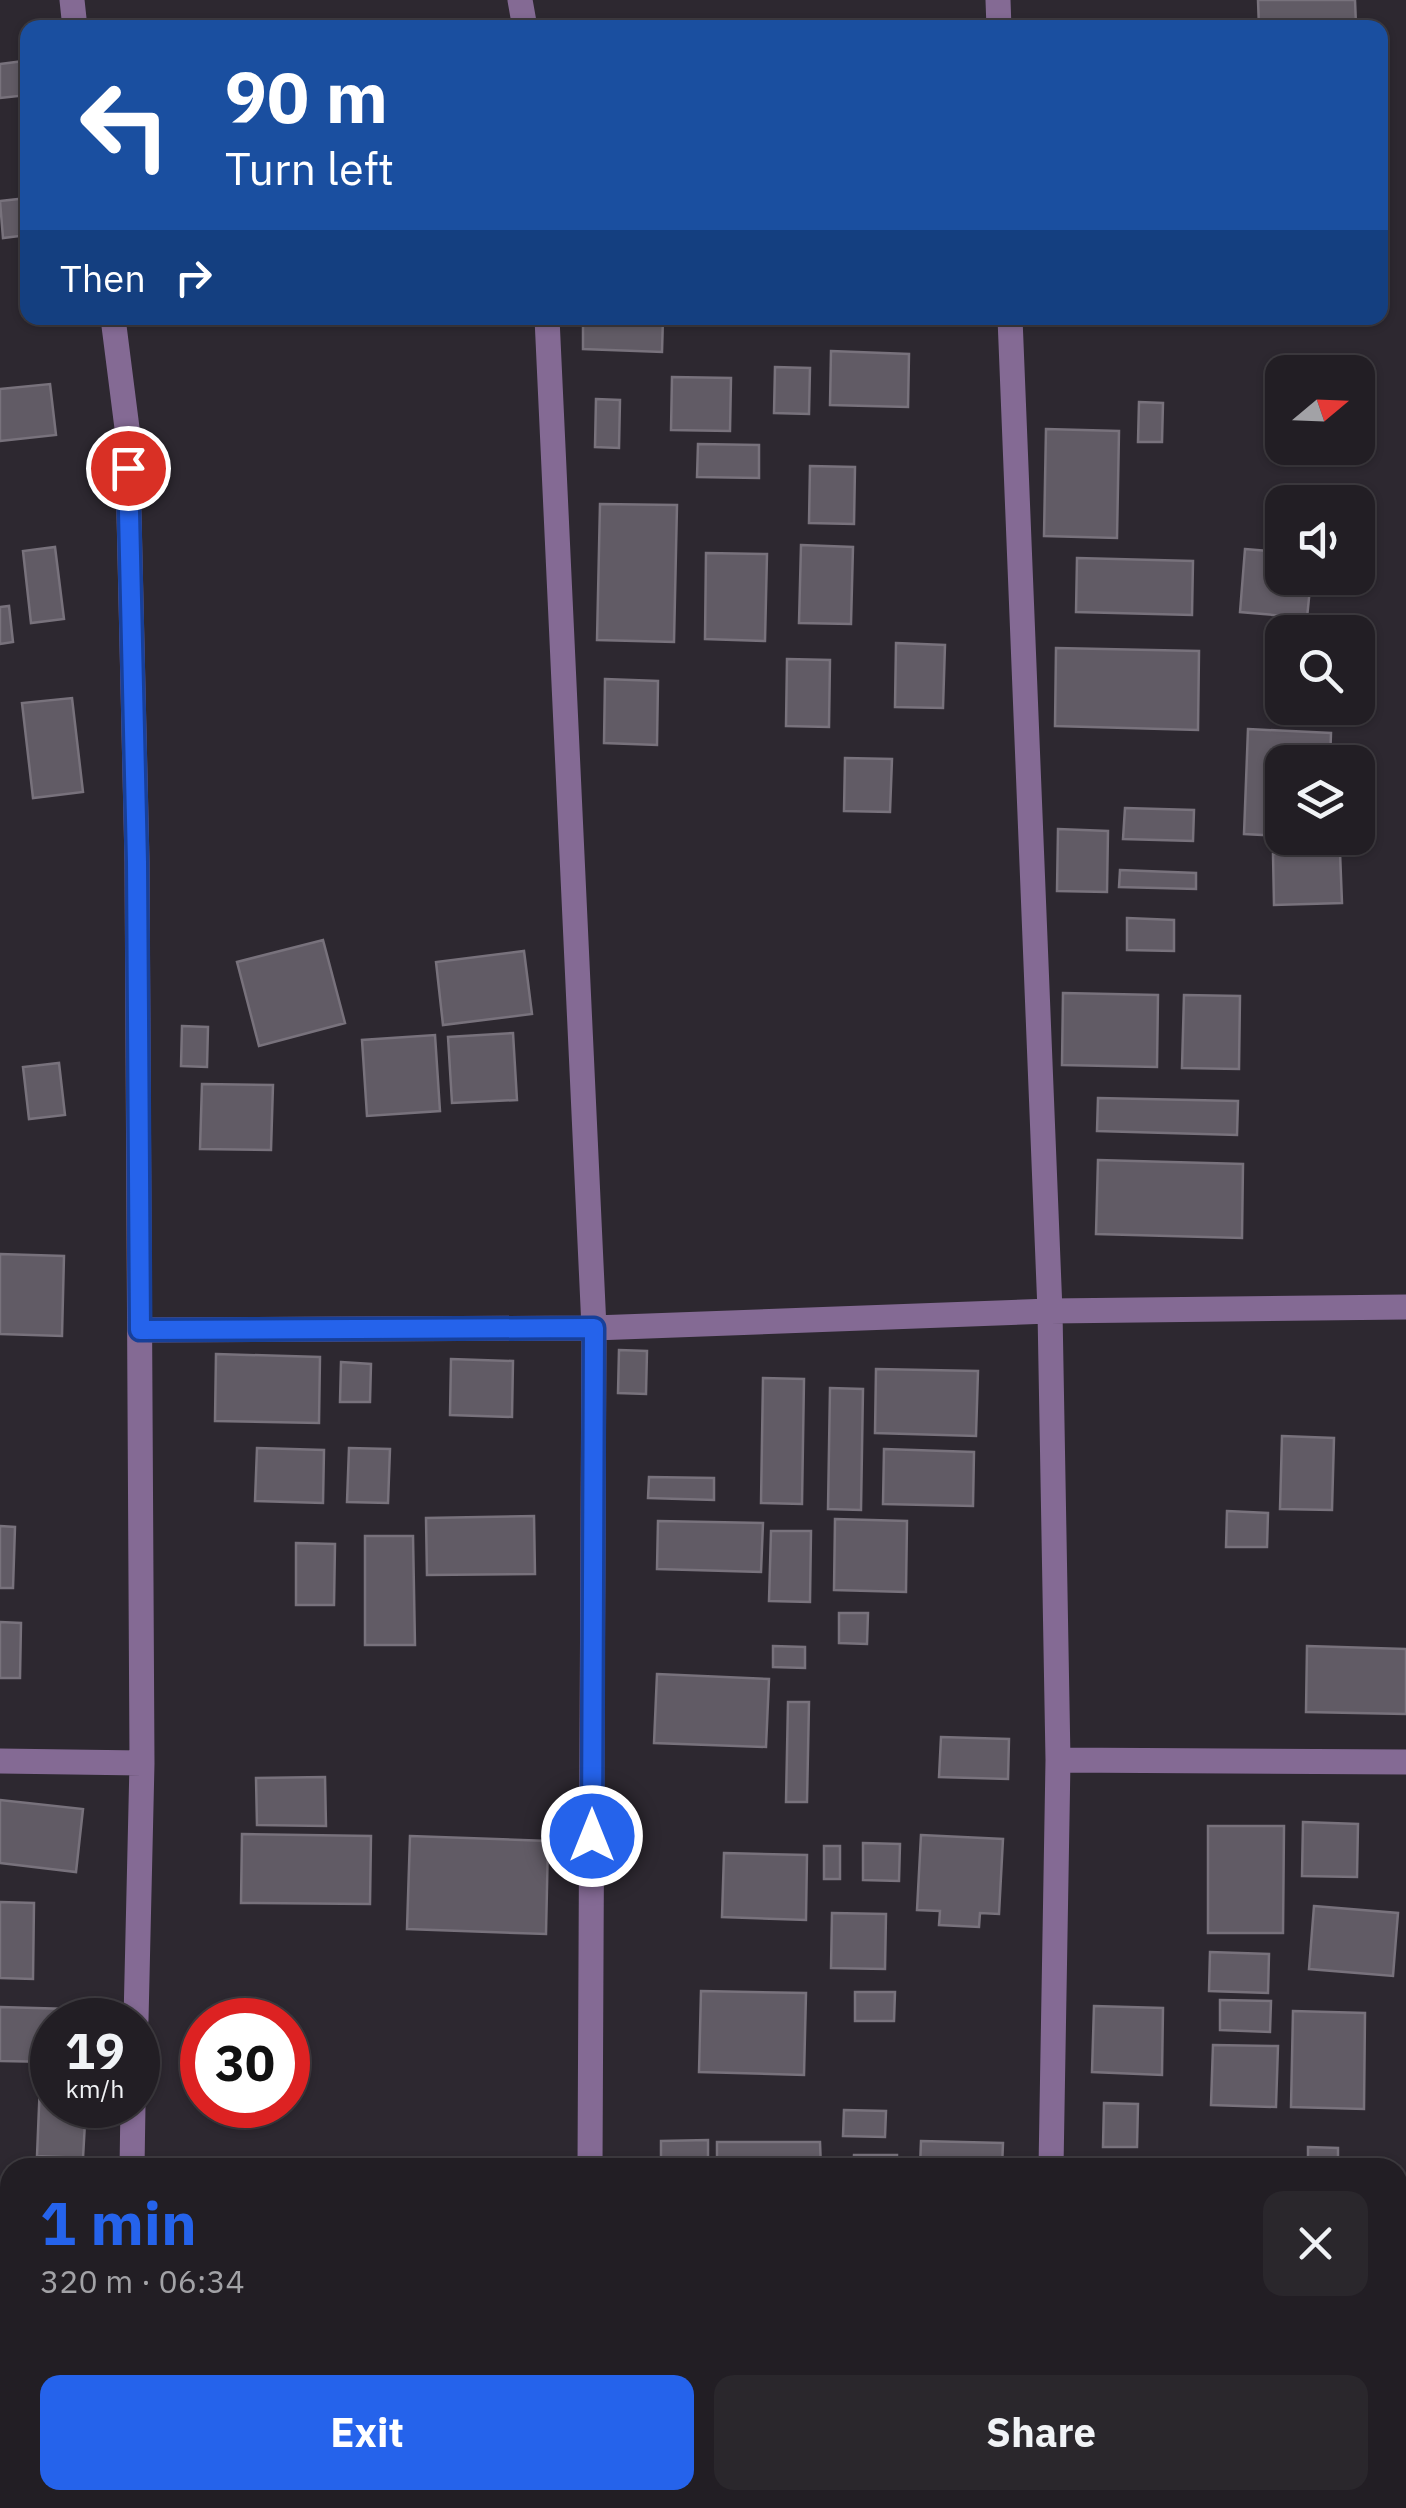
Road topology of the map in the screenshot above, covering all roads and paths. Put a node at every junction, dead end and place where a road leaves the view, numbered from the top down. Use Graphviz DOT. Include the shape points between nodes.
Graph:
graph roads {
  1 [pos="113,325"];
  2 [pos="548,325"];
  3 [pos="1010,325"];
  4 [pos="1406,1307"];
  5 [pos="1050,1311"];
  6 [pos="594,1328"];
  7 [pos="140,1330"];
  8 [pos="1058,1760"];
  9 [pos="0,1761"];
  10 [pos="1406,1762"];
  11 [pos="142,1763"];
  12 [pos="137,1998"];
  13 [pos="133,2128"];
  14 [pos="132,2158"];
  15 [pos="590,2158"];
  16 [pos="1050,2158"];
  1 -- 7 [label="street" via="127,428"];
  2 -- 6 [label="street"];
  3 -- 5 [label="street"];
  4 -- 5 [label="street"];
  5 -- 6 [label="street"];
  5 -- 8 [label="street"];
  6 -- 7 [label="street"];
  6 -- 15 [label="street"];
  7 -- 11 [label="street"];
  8 -- 10 [label="street"];
  8 -- 16 [label="street"];
  9 -- 11 [label="street"];
  11 -- 12 [label="street"];
  13 -- 14 [label="street"];
}
